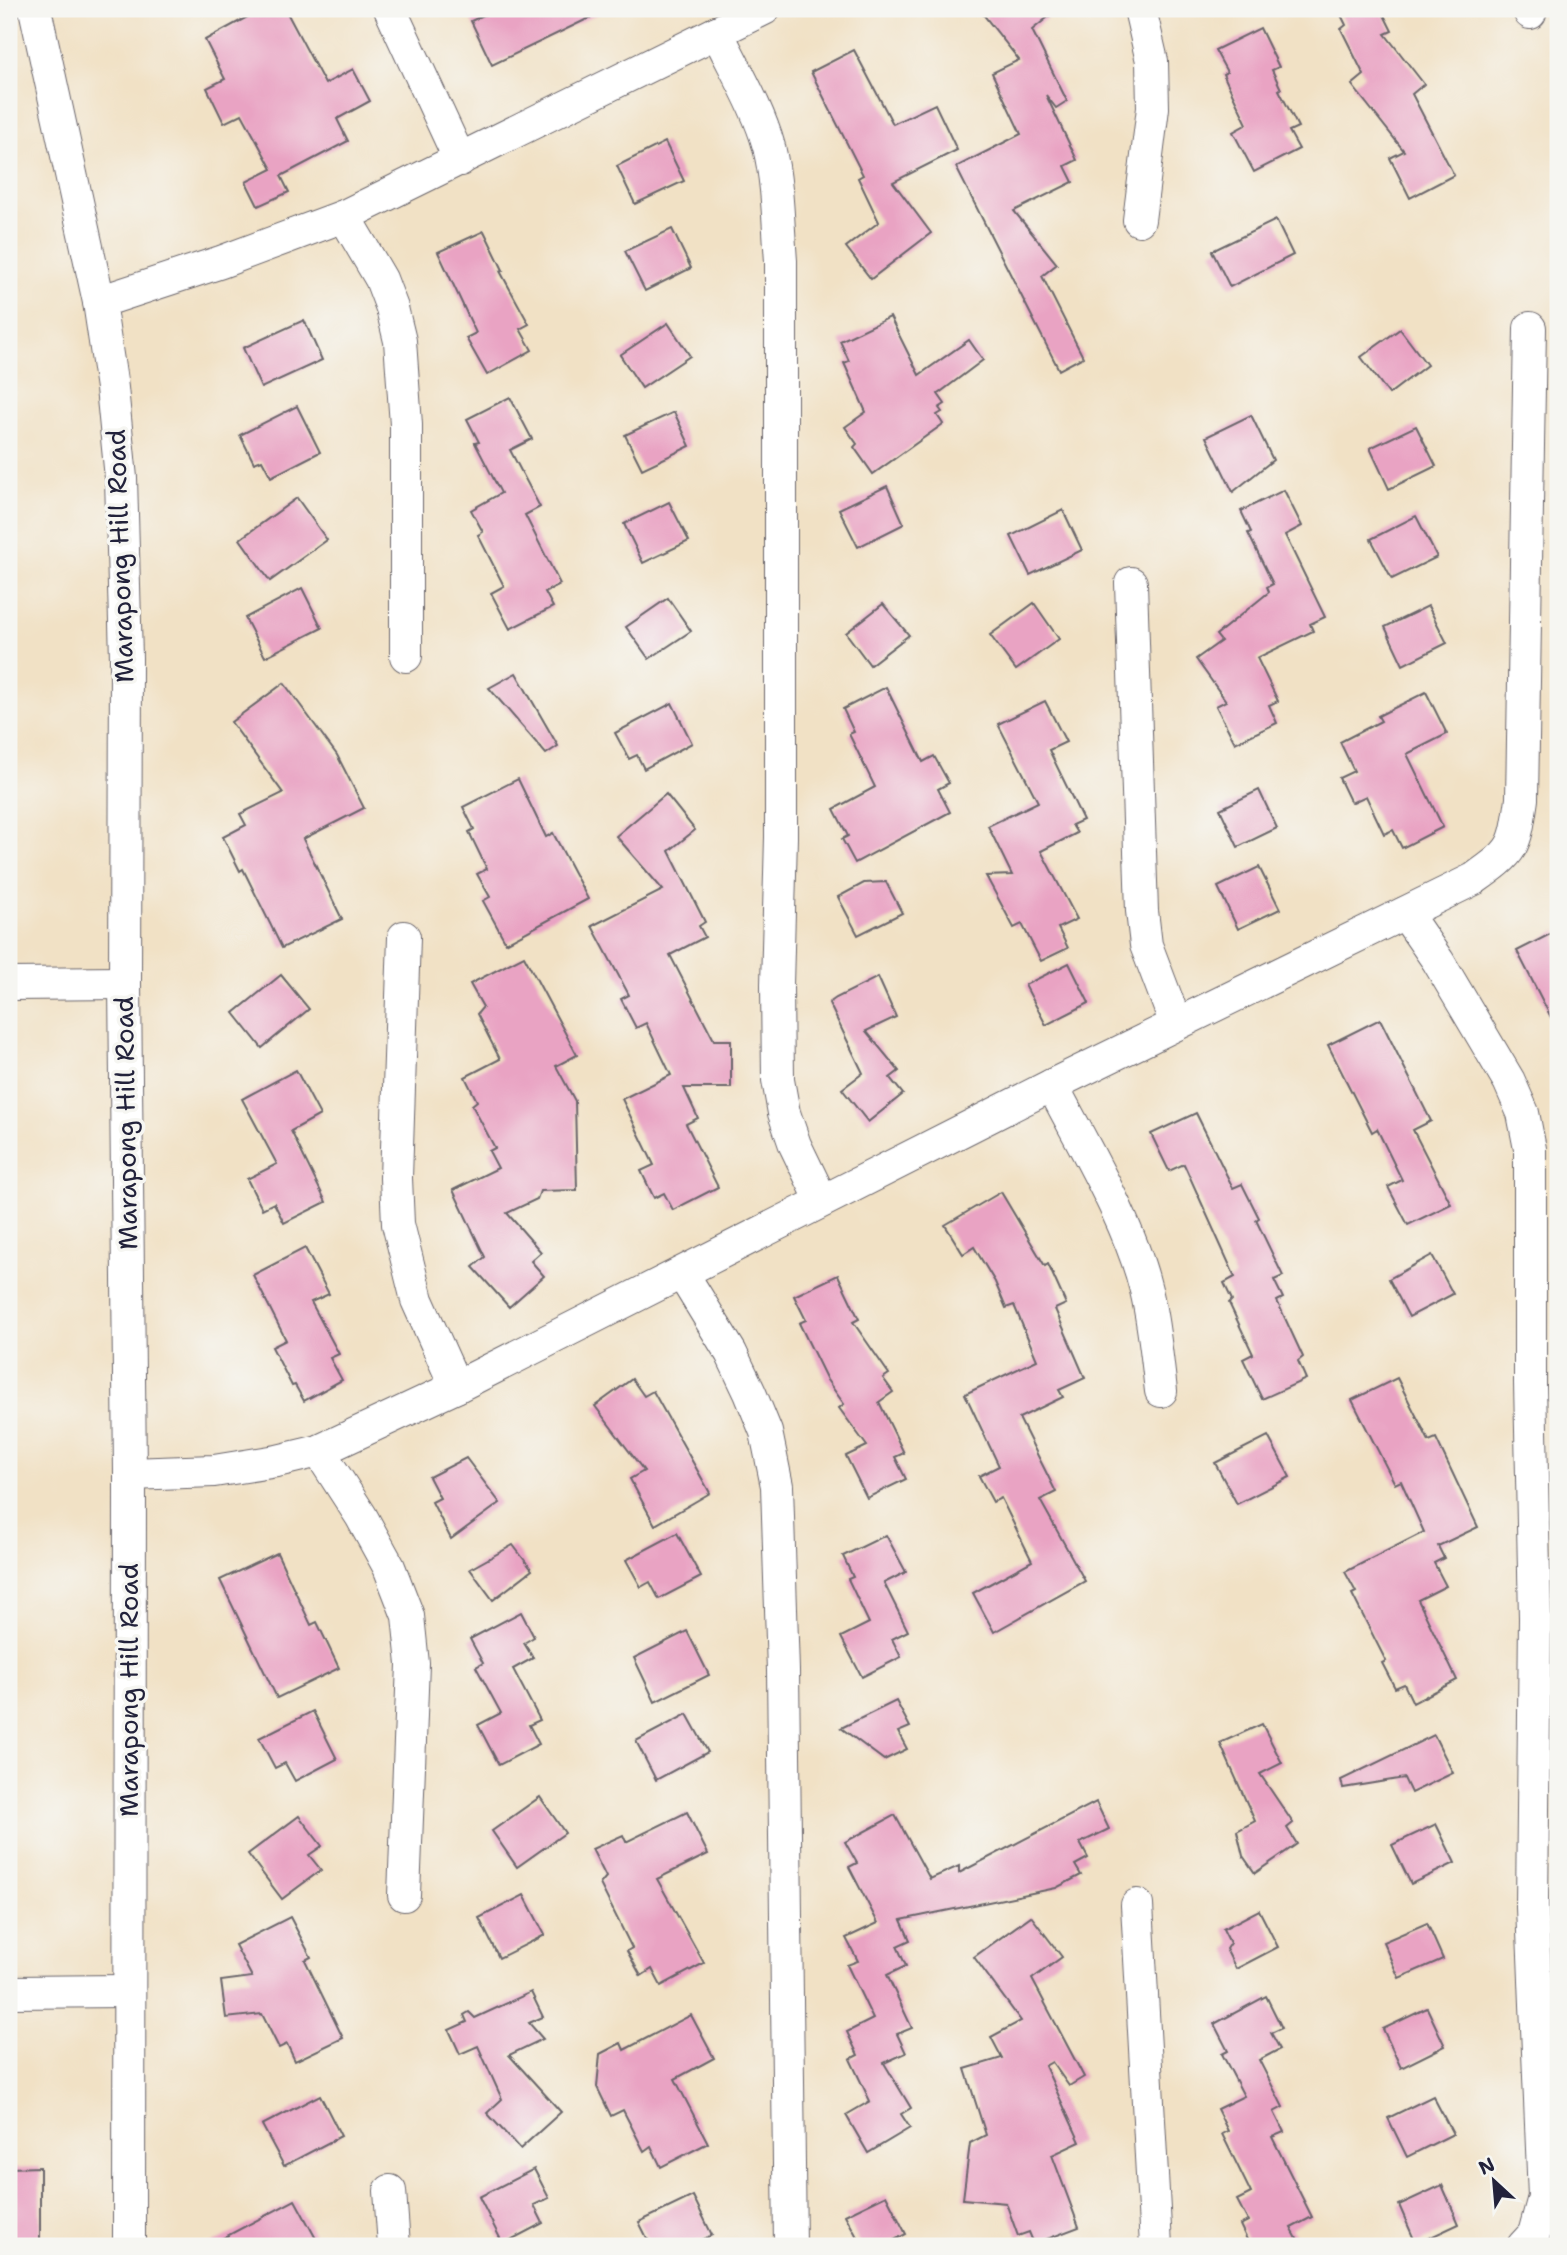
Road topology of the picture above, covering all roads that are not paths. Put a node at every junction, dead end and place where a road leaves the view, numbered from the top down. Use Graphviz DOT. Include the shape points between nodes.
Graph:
graph roads {
  1 [pos="35,9"];
  2 [pos="390,9"];
  3 [pos="764,9"];
  4 [pos="1140,9"];
  5 [pos="717,32"];
  6 [pos="460,160"];
  7 [pos="344,216"];
  8 [pos="1139,220"];
  9 [pos="99,302"];
  10 [pos="1530,328"];
  11 [pos="1132,583"];
  12 [pos="406,656"];
  13 [pos="1405,913"];
  14 [pos="404,937"];
  15 [pos="125,983"];
  16 [pos="9,984"];
  17 [pos="1176,1024"];
  18 [pos="1052,1085"];
  19 [pos="822,1201"];
  20 [pos="682,1273"];
  21 [pos="456,1387"];
  22 [pos="1161,1391"];
  23 [pos="319,1451"];
  24 [pos="130,1474"];
  25 [pos="404,1895"];
  26 [pos="1137,1905"];
  27 [pos="128,1991"];
  28 [pos="9,1992"];
  29 [pos="390,2191"];
  30 [pos="1529,2240"];
  31 [pos="129,2246"];
  32 [pos="394,2246"];
  33 [pos="790,2246"];
  34 [pos="1156,2246"];
  1 -- 9 [label="street, Marapong Hill Road"];
  2 -- 6 [label="street"];
  3 -- 5 [label="street"];
  4 -- 8 [label="street" via="1152,61 1153,107"];
  5 -- 6 [label="street"];
  5 -- 19 [label="street" via="759,118 775,181 781,316 778,1080 795,1144"];
  6 -- 7 [label="street"];
  7 -- 9 [label="street"];
  7 -- 12 [label="street" via="381,279 400,341"];
  9 -- 15 [label="street, Marapong Hill Road" via="121,478 126,658"];
  10 -- 13 [label="street" via="1522,799 1517,839 1503,859 1474,879"];
  11 -- 17 [label="street" via="1142,911 1146,945"];
  13 -- 17 [label="street"];
  13 -- 30 [label="street" via="1509,1081 1523,1114 1530,1149 1535,1618 1532,1907 1544,2197"];
  14 -- 21 [label="street" via="398,1224 416,1300"];
  15 -- 16 [label="street"];
  15 -- 24 [label="street, Marapong Hill Road"];
  17 -- 18 [label="street"];
  18 -- 19 [label="street"];
  18 -- 22 [label="street" via="1129,1241 1146,1287"];
  19 -- 20 [label="street"];
  20 -- 21 [label="street"];
  20 -- 33 [label="street" via="750,1393 766,1432 777,1486"];
  21 -- 23 [label="street"];
  23 -- 24 [label="street" via="214,1471"];
  23 -- 25 [label="street" via="389,1567 408,1616 413,1664"];
  24 -- 27 [label="street, Marapong Hill Road"];
  26 -- 34 [label="street"];
  27 -- 28 [label="street"];
  27 -- 31 [label="street, Marapong Hill Road"];
  29 -- 32 [label="street"];
}
